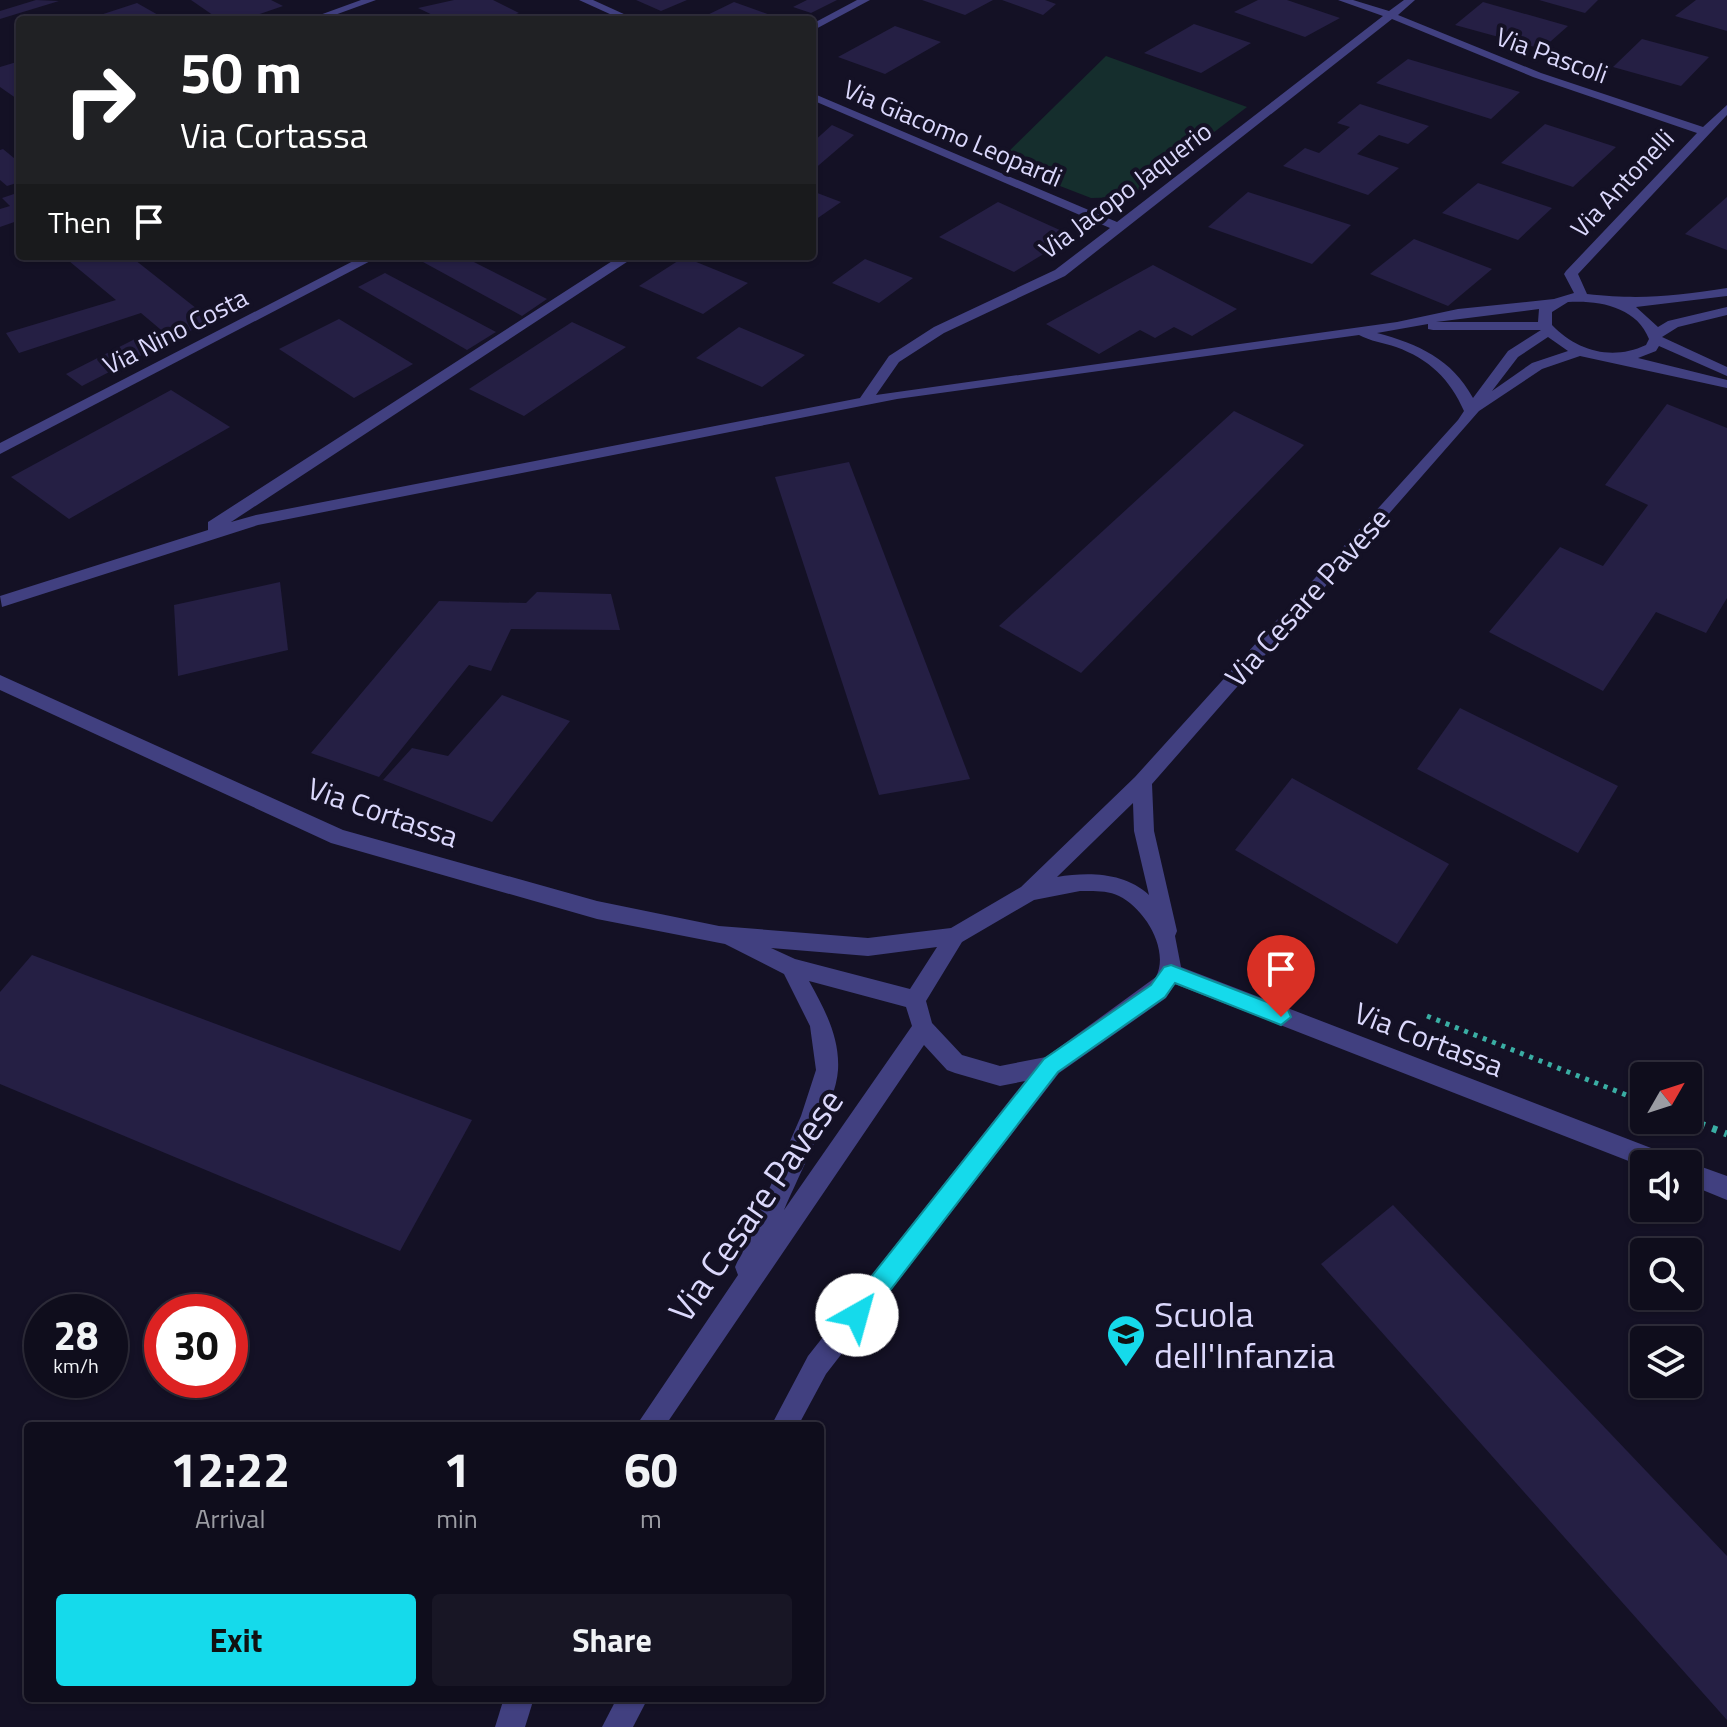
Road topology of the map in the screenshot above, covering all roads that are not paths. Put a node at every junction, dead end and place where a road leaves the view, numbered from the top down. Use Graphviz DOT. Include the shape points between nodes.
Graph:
graph roads {
  1 [pos="371,0"];
  2 [pos="584,0"];
  3 [pos="865,0"];
  4 [pos="1343,0"];
  5 [pos="1410,0"];
  6 [pos="1390,15"];
  7 [pos="323,16"];
  8 [pos="622,16"];
  9 [pos="816,26"];
  10 [pos="816,98"];
  11 [pos="1727,108"];
  12 [pos="1703,131"];
  13 [pos="1120,228"];
  14 [pos="365,260"];
  15 [pos="623,260"];
  16 [pos="1727,292"];
  17 [pos="1582,297"];
  18 [pos="1610,301"];
  19 [pos="1553,303"];
  20 [pos="1727,311"];
  21 [pos="1397,326"];
  22 [pos="1547,329"];
  23 [pos="1350,330"];
  24 [pos="1656,337"];
  25 [pos="1581,351"];
  26 [pos="1616,357"];
  27 [pos="1727,372"];
  28 [pos="1727,384"];
  29 [pos="864,402"];
  30 [pos="1472,412"];
  31 [pos="0,449"];
  32 [pos="194,539"];
  33 [pos="1,599"];
  34 [pos="0,682"];
  35 [pos="1142,782"];
  36 [pos="1028,893"];
  37 [pos="719,935"];
  38 [pos="1168,935"];
  39 [pos="955,936"];
  40 [pos="791,967"];
  41 [pos="1171,973"];
  42 [pos="915,1000"];
  43 [pos="923,1028"];
  44 [pos="1051,1066"];
  45 [pos="1630,1151"];
  46 [pos="1702,1178"];
  47 [pos="1727,1188"];
  48 [pos="729,1307"];
  49 [pos="652,1422"];
  50 [pos="786,1422"];
  51 [pos="518,1702"];
  52 [pos="631,1702"];
  53 [pos="510,1727"];
  54 [pos="617,1727"];
  1 -- 7 [label="street"];
  2 -- 8 [label="street"];
  3 -- 9 [label="street"];
  4 -- 6 [label="street, Via Pascoli"];
  5 -- 6 [label="street, Via Jacopo Jaquerio"];
  6 -- 12 [label="street, Via Pascoli" via="1537,75"];
  6 -- 13 [label="street, Via Jacopo Jaquerio"];
  10 -- 13 [label="street, Via Giacomo Leopardi"];
  11 -- 12 [label="street, Via Antonelli"];
  12 -- 17 [label="street, Via Antonelli" via="1571,274"];
  13 -- 29 [label="street, Via Jacopo Jaquerio" via="1060,273 939,330 894,359"];
  14 -- 31 [label="street, Via Nino Costa"];
  15 -- 32 [label="street"];
  16 -- 18 [label="street" via="1651,303"];
  17 -- 18 [label="street"];
  17 -- 19 [label="street"];
  18 -- 24 [label="street" via="1647,319"];
  19 -- 21 [label="street"];
  19 -- 22 [label="street" via="1545,310"];
  20 -- 24 [label="street" via="1673,324"];
  21 -- 22 [label="street"];
  21 -- 23 [label="street"];
  22 -- 25 [label="street"];
  22 -- 30 [label="street, Via Cesare Pavese" via="1494,372"];
  23 -- 29 [label="street"];
  23 -- 30 [label="street" via="1403,344 1437,361 1461,385"];
  24 -- 26 [label="street" via="1641,354"];
  24 -- 27 [label="street"];
  25 -- 26 [label="street"];
  25 -- 30 [label="street, Via Cesare Pavese" via="1537,366"];
  26 -- 28 [label="street"];
  29 -- 32 [label="street" via="256,520"];
  30 -- 35 [label="street, Via Cesare Pavese"];
  32 -- 33 [label="street"];
  34 -- 37 [label="street, Via Cortassa" via="338,837 597,910"];
  35 -- 36 [label="street, Via Cesare Pavese"];
  35 -- 38 [label="street" via="1144,831"];
  36 -- 38 [label="street, Via Cesare Pavese" via="1073,881 1116,885 1141,903"];
  36 -- 39 [label="street, Via Cesare Pavese"];
  37 -- 39 [label="street, Via Cortassa" via="868,947"];
  37 -- 40 [label="street, Via Cortassa"];
  38 -- 41 [label="street"];
  39 -- 42 [label="street, Via Cesare Pavese"];
  40 -- 42 [label="street, Via Cortassa"];
  40 -- 48 [label="street" via="821,1025 827,1070"];
  41 -- 44 [label="street" via="1158,991"];
  41 -- 45 [label="street, Via Cortassa"];
  42 -- 43 [label="street"];
  43 -- 44 [label="street" via="955,1063 1000,1076"];
  43 -- 48 [label="street, Via Cesare Pavese"];
  44 -- 50 [label="street" via="817,1365"];
  46 -- 47 [label="street"];
  48 -- 49 [label="street, Via Cesare Pavese"];
  51 -- 53 [label="street"];
  52 -- 54 [label="street"];
}
